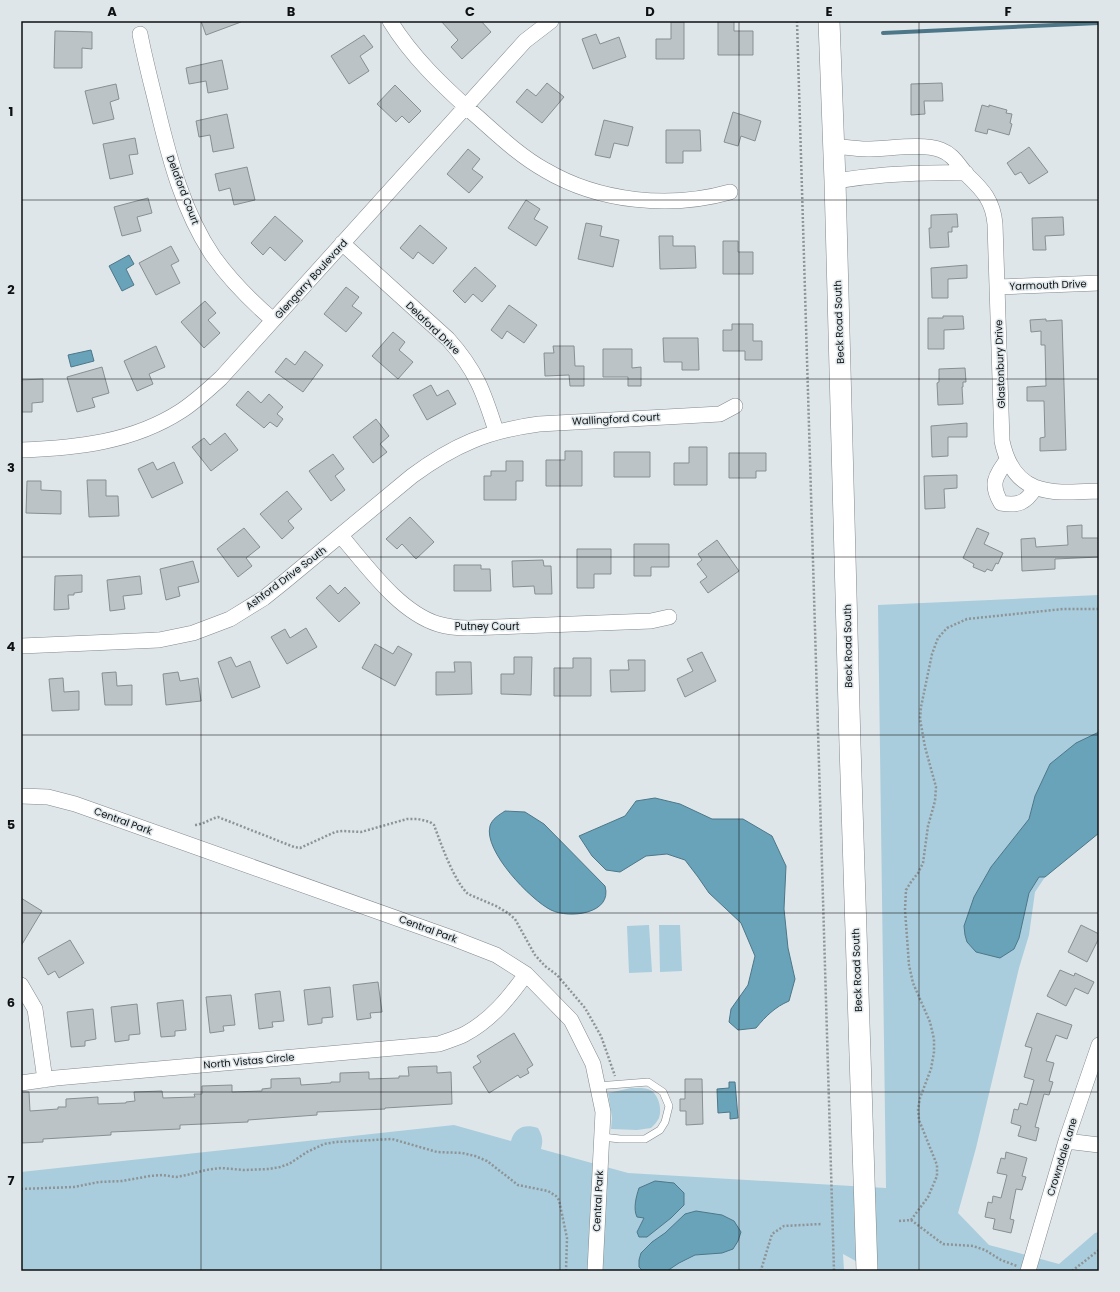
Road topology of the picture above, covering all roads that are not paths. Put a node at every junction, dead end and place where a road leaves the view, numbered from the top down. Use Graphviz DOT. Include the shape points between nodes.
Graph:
graph roads {
  1 [pos="390,21"];
  2 [pos="551,21"];
  3 [pos="829,21"];
  4 [pos="140,34"];
  5 [pos="465,106"];
  6 [pos="833,146"];
  7 [pos="966,173"];
  8 [pos="835,181"];
  9 [pos="730,192"];
  10 [pos="342,243"];
  11 [pos="1099,283"];
  12 [pos="997,287"];
  13 [pos="273,320"];
  14 [pos="735,406"];
  15 [pos="496,431"];
  16 [pos="21,450"];
  17 [pos="1008,460"];
  18 [pos="1035,488"];
  19 [pos="1099,491"];
  20 [pos="342,536"];
  21 [pos="668,617"];
  22 [pos="21,646"];
  23 [pos="21,796"];
  24 [pos="526,974"];
  25 [pos="21,985"];
  26 [pos="1099,1045"];
  27 [pos="650,1073"];
  28 [pos="45,1080"];
  29 [pos="21,1082"];
  30 [pos="648,1082"];
  31 [pos="598,1086"];
  32 [pos="602,1137"];
  33 [pos="1066,1141"];
  34 [pos="1099,1145"];
  35 [pos="1028,1270"];
  36 [pos="595,1271"];
  37 [pos="867,1271"];
  1 -- 5 [label="street" via="416,58"];
  2 -- 5 [label="street, Glengarry Boulevard" via="525,41"];
  3 -- 6 [label="main road, Beck Road South"];
  4 -- 13 [label="street, Delaford Court" via="170,157 196,227 227,275"];
  5 -- 9 [label="street" via="504,140 545,170 599,193 656,201 710,198"];
  5 -- 10 [label="street, Glengarry Boulevard"];
  6 -- 7 [label="street, Glastonbury Drive" via="865,149 924,147 940,150 956,160"];
  6 -- 8 [label="main road, Beck Road South"];
  7 -- 8 [label="street" via="866,176"];
  7 -- 12 [label="street, Glastonbury Drive" via="980,186 990,202 995,217"];
  8 -- 37 [label="main road, Beck Road South"];
  10 -- 13 [label="street, Glengarry Boulevard"];
  10 -- 15 [label="street, Delaford Drive" via="460,352 480,385"];
  11 -- 12 [label="street, Yarmouth Drive"];
  12 -- 17 [label="street, Glastonbury Drive" via="1002,442"];
  13 -- 16 [label="street, Glengarry Boulevard" via="200,398 166,420 124,437 91,445"];
  14 -- 15 [label="street, Wallingford Court" via="720,414 539,424"];
  15 -- 20 [label="street, Ashford Drive South" via="464,444 432,462"];
  17 -- 18 [label="street, Glastonbury Drive" via="1018,476"];
  17 -- 18 [label="street" via="997,474 995,483 995,493 1001,503 1012,505 1024,502"];
  18 -- 19 [label="street, Glastonbury Drive" via="1062,493"];
  20 -- 21 [label="street, Putney Court" via="400,602 416,614 438,624 468,628 651,621"];
  20 -- 22 [label="street, Ashford Drive South" via="264,598 230,619 209,628 159,640"];
  23 -- 24 [label="street, Central Park" via="48,798 82,806 455,939 496,955"];
  24 -- 28 [label="street, North Vistas Circle" via="509,998 488,1018 464,1034 439,1044"];
  24 -- 31 [label="street, Central Park" via="571,1020 593,1064"];
  25 -- 28 [label="street" via="35,1009"];
  26 -- 33 [label="street, Crowndale Lane"];
  27 -- 30 [label="lane"];
  28 -- 29 [label="street, North Vistas Circle"];
  30 -- 31 [label="lane"];
  30 -- 32 [label="lane" via="663,1092 669,1106 660,1130 645,1139"];
  31 -- 32 [label="street, Central Park" via="603,1112"];
  32 -- 36 [label="street, Central Park"];
  33 -- 34 [label="street"];
  33 -- 35 [label="street, Crowndale Lane"];
}
